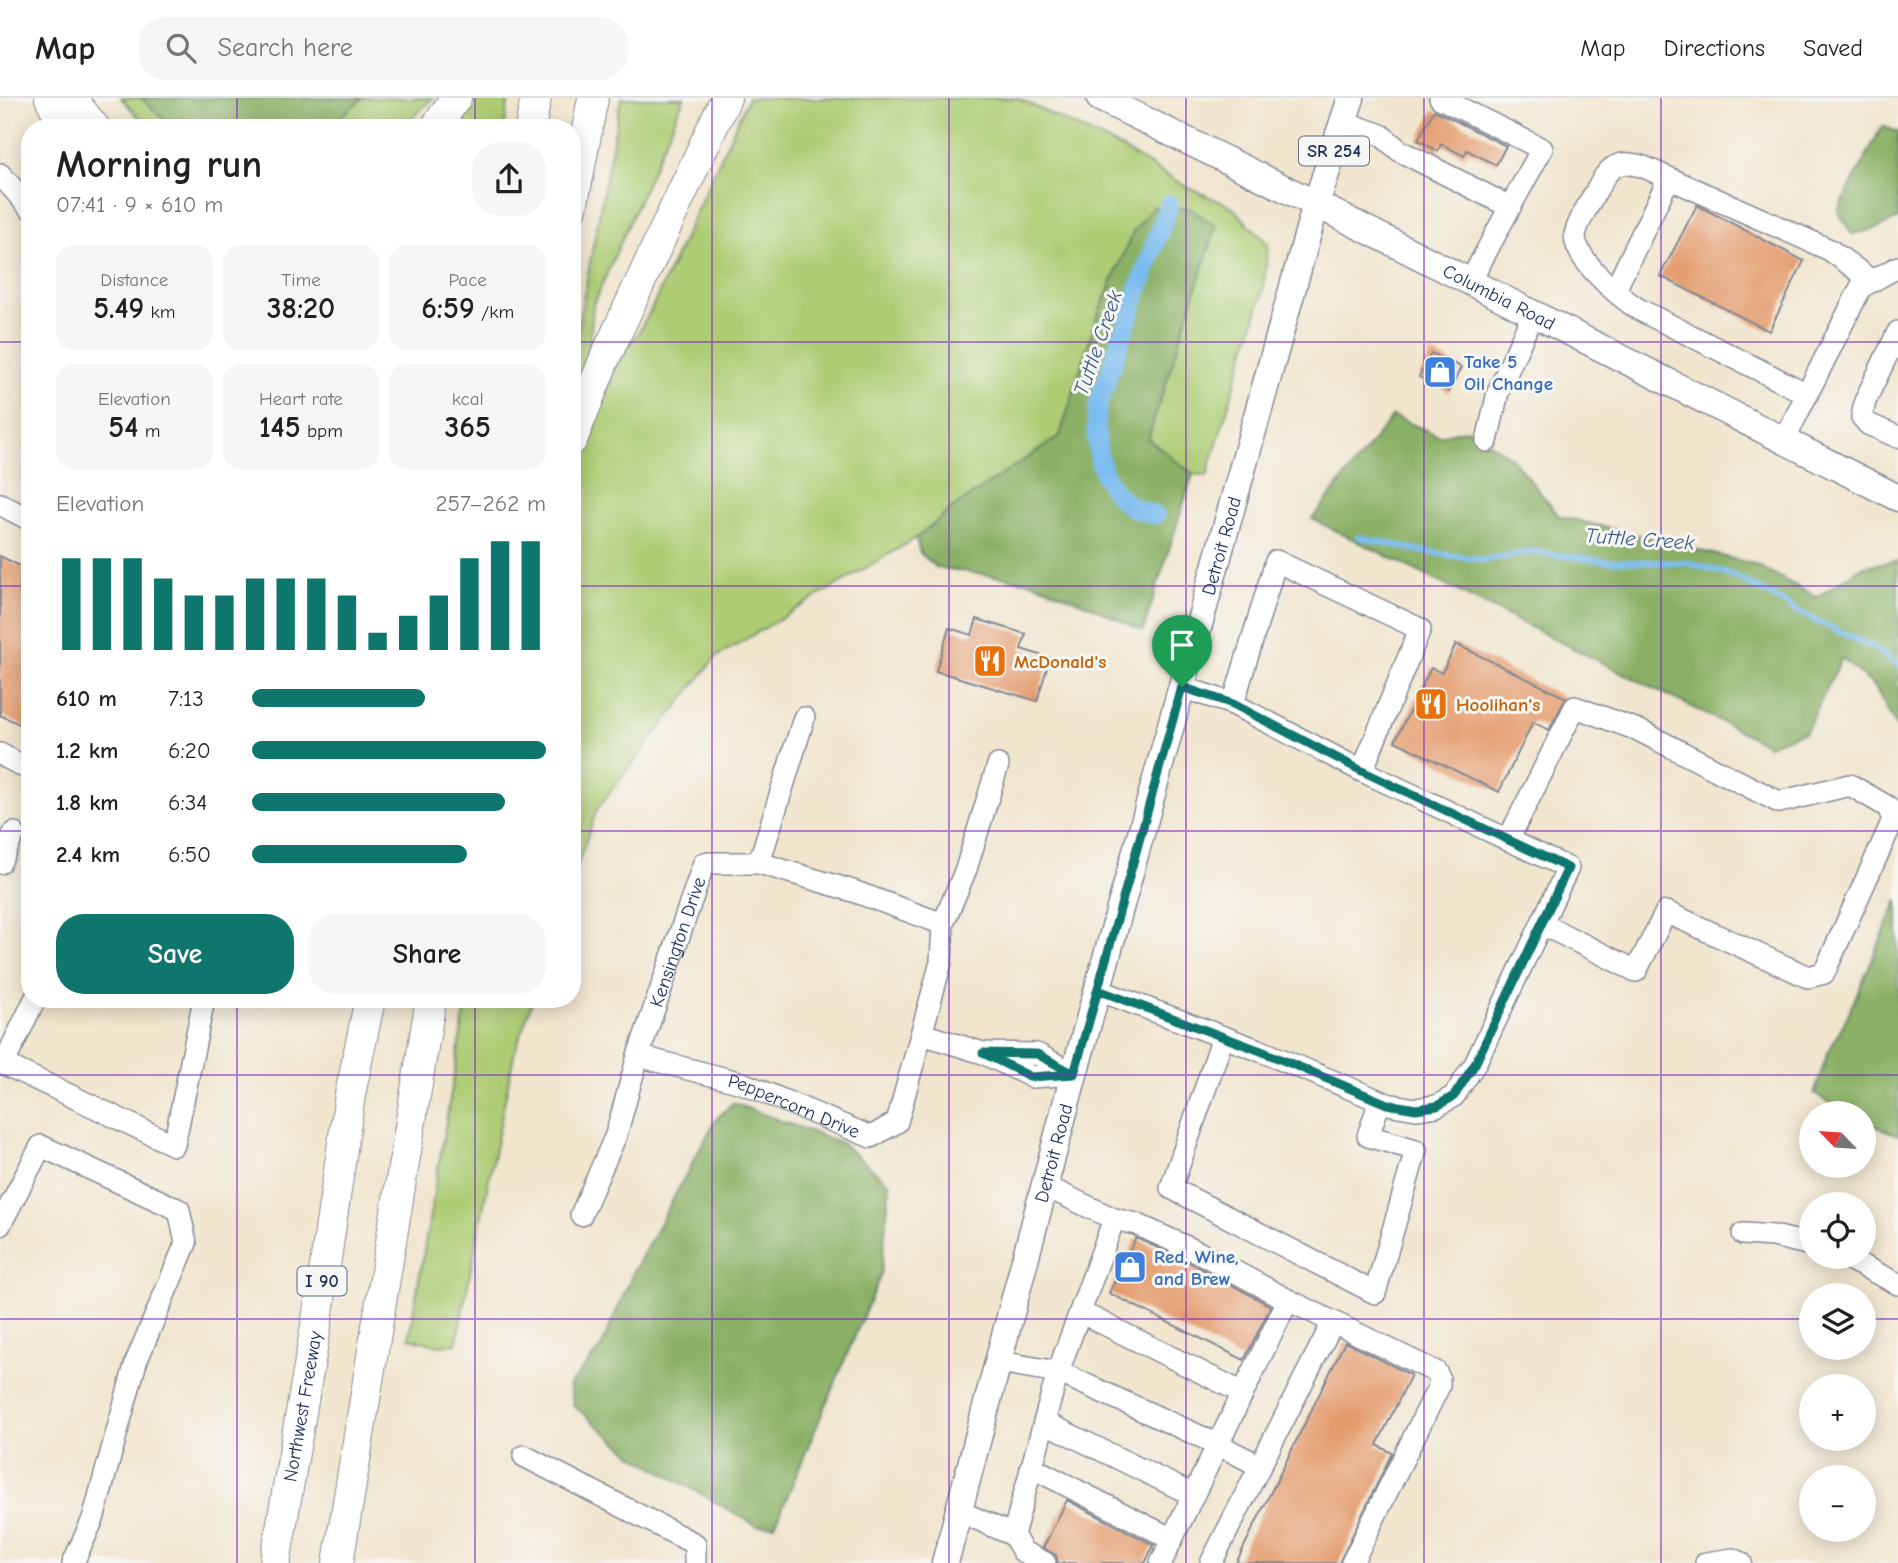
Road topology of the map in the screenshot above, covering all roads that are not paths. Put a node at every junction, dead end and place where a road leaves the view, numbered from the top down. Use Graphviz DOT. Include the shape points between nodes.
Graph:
graph roads {
  1 [pos="50,98"];
  2 [pos="71,98"];
  3 [pos="456,98"];
  4 [pos="536,98"];
  5 [pos="593,98"];
  6 [pos="726,98"];
  7 [pos="1100,98"];
  8 [pos="1440,98"];
  9 [pos="1347,110"];
  10 [pos="60,119"];
  11 [pos="87,119"];
  12 [pos="441,119"];
  13 [pos="532,119"];
  14 [pos="581,161"];
  15 [pos="0,174"];
  16 [pos="1669,178"];
  17 [pos="21,198"];
  18 [pos="1316,204"];
  19 [pos="1510,207"];
  20 [pos="1898,267"];
  21 [pos="1872,281"];
  22 [pos="1470,282"];
  23 [pos="1615,290"];
  24 [pos="1533,314"];
  25 [pos="1898,332"];
  26 [pos="1807,394"];
  27 [pos="581,418"];
  28 [pos="1898,437"];
  29 [pos="1784,440"];
  30 [pos="1487,441"];
  31 [pos="1898,498"];
  32 [pos="0,505"];
  33 [pos="21,516"];
  34 [pos="1182,687"];
  35 [pos="1233,704"];
  36 [pos="804,718"];
  37 [pos="0,754"];
  38 [pos="21,764"];
  39 [pos="998,765"];
  40 [pos="1362,771"];
  41 [pos="15,833"];
  42 [pos="1508,840"];
  43 [pos="0,863"];
  44 [pos="759,863"];
  45 [pos="943,924"];
  46 [pos="1542,924"];
  47 [pos="1098,990"];
  48 [pos="31,1008"];
  49 [pos="202,1008"];
  50 [pos="356,1008"];
  51 [pos="368,1008"];
  52 [pos="429,1008"];
  53 [pos="922,1034"];
  54 [pos="1223,1037"];
  55 [pos="638,1056"];
  56 [pos="2,1063"];
  57 [pos="1074,1074"];
  58 [pos="350,1095"];
  59 [pos="1380,1101"];
  60 [pos="1045,1186"];
  61 [pos="581,1215"];
  62 [pos="1114,1219"];
  63 [pos="0,1224"];
  64 [pos="1743,1234"];
  65 [pos="1799,1242"];
  66 [pos="1869,1269"];
  67 [pos="1898,1284"];
  68 [pos="1287,1300"];
  69 [pos="1080,1312"];
  70 [pos="1333,1322"];
  71 [pos="999,1362"];
  72 [pos="1058,1372"];
  73 [pos="1243,1392"];
  74 [pos="1044,1422"];
  75 [pos="1217,1444"];
  76 [pos="524,1456"];
  77 [pos="1260,1466"];
  78 [pos="1031,1467"];
  79 [pos="1193,1495"];
  80 [pos="959,1511"];
  81 [pos="1013,1535"];
  82 [pos="1172,1539"];
  83 [pos="73,1563"];
  84 [pos="275,1563"];
  85 [pos="338,1563"];
  86 [pos="695,1563"];
  87 [pos="946,1563"];
  88 [pos="1045,1563"];
  89 [pos="1161,1563"];
  90 [pos="1211,1563"];
  91 [pos="1352,1563"];
  92 [pos="1706,1563"];
  93 [pos="1741,1563"];
  1 -- 10 [label="highway"];
  2 -- 11 [label="highway"];
  3 -- 12 [label="highway"];
  4 -- 13 [label="highway"];
  5 -- 14 [label="highway"];
  6 -- 27 [label="highway"];
  7 -- 18 [label="main road, Columbia Road"];
  8 -- 19 [label="street" via="1542,149"];
  9 -- 18 [label="main road, Detroit Road / SR 254"];
  9 -- 19 [label="street" via="1401,151"];
  15 -- 17 [label="street"];
  16 -- 21 [label="street" via="1830,250"];
  16 -- 23 [label="street"];
  16 -- 23 [label="street" via="1626,162 1609,169 1575,232 1580,254"];
  18 -- 22 [label="main road, Columbia Road"];
  18 -- 34 [label="main road, Detroit Road / SR 254"];
  19 -- 22 [label="street"];
  20 -- 21 [label="street"];
  21 -- 26 [label="street" via="1861,288"];
  22 -- 24 [label="main road, Columbia Road"];
  23 -- 26 [label="street" via="1638,309"];
  24 -- 29 [label="main road, Columbia Road"];
  24 -- 30 [label="street" via="1498,391"];
  25 -- 28 [label="street" via="1862,416 1868,424"];
  26 -- 29 [label="street"];
  29 -- 31 [label="main road, Columbia Road"];
  32 -- 33 [label="street"];
  34 -- 35 [label="street"];
  34 -- 47 [label="main road, Detroit Road / SR 254"];
  35 -- 40 [label="street"];
  35 -- 40 [label="street" via="1276,561 1420,629"];
  36 -- 44 [label="street"];
  37 -- 38 [label="street"];
  39 -- 45 [label="street, Peppercorn Drive" via="966,869"];
  40 -- 42 [label="street"];
  41 -- 43 [label="street"];
  42 -- 46 [label="street" via="1568,868"];
  42 -- 46 [label="street" via="1575,706 1638,730 1779,802 1850,785 1888,807 1893,820 1824,973 1808,977 1666,912 1636,971"];
  44 -- 45 [label="street, Kensington Drive"];
  44 -- 55 [label="street, Kensington Drive" via="704,863"];
  45 -- 53 [label="street, Peppercorn Drive" via="941,962"];
  46 -- 59 [label="street" via="1475,1064 1454,1096 1437,1106 1416,1109"];
  47 -- 54 [label="street"];
  47 -- 57 [label="main road, Detroit Road / SR 254"];
  48 -- 56 [label="street"];
  49 -- 56 [label="street" via="174,1145"];
  50 -- 58 [label="highway"];
  51 -- 58 [label="highway, Northwest Freeway / I 90"];
  52 -- 85 [label="highway"];
  53 -- 55 [label="street, Peppercorn Drive" via="897,1122 871,1137 742,1083"];
  53 -- 57 [label="street" via="983,1053 1031,1077"];
  54 -- 59 [label="street"];
  54 -- 59 [label="street" via="1171,1188 1375,1293 1416,1150 1368,1136"];
  55 -- 61 [label="street, Kensington Drive" via="616,1135"];
  57 -- 60 [label="main road, Detroit Road / SR 254"];
  58 -- 84 [label="highway, Northwest Freeway / I 90"];
  60 -- 62 [label="street"];
  60 -- 71 [label="main road, Detroit Road / SR 254"];
  62 -- 68 [label="street" via="1200,1253"];
  62 -- 69 [label="street"];
  63 -- 83 [label="street" via="41,1146 179,1210 186,1243 135,1362 93,1519"];
  64 -- 65 [label="street"];
  66 -- 67 [label="street"];
  68 -- 70 [label="street"];
  68 -- 73 [label="street"];
  69 -- 72 [label="street"];
  69 -- 73 [label="street"];
  70 -- 77 [label="street"];
  70 -- 91 [label="street" via="1436,1372 1439,1378"];
  71 -- 72 [label="street"];
  71 -- 80 [label="main road, Detroit Road / SR 254"];
  72 -- 74 [label="street"];
  72 -- 75 [label="street"];
  73 -- 75 [label="street"];
  74 -- 78 [label="street"];
  74 -- 79 [label="street"];
  75 -- 77 [label="street"];
  75 -- 79 [label="street"];
  76 -- 86 [label="street" via="695,1544"];
  77 -- 90 [label="street"];
  78 -- 81 [label="street"];
  78 -- 82 [label="street"];
  79 -- 82 [label="street"];
  80 -- 81 [label="street"];
  80 -- 87 [label="main road, Detroit Road / SR 254"];
  81 -- 88 [label="street" via="1023,1552"];
  82 -- 89 [label="street"];
  92 -- 93 [label="street" via="1733,1559"];
}
